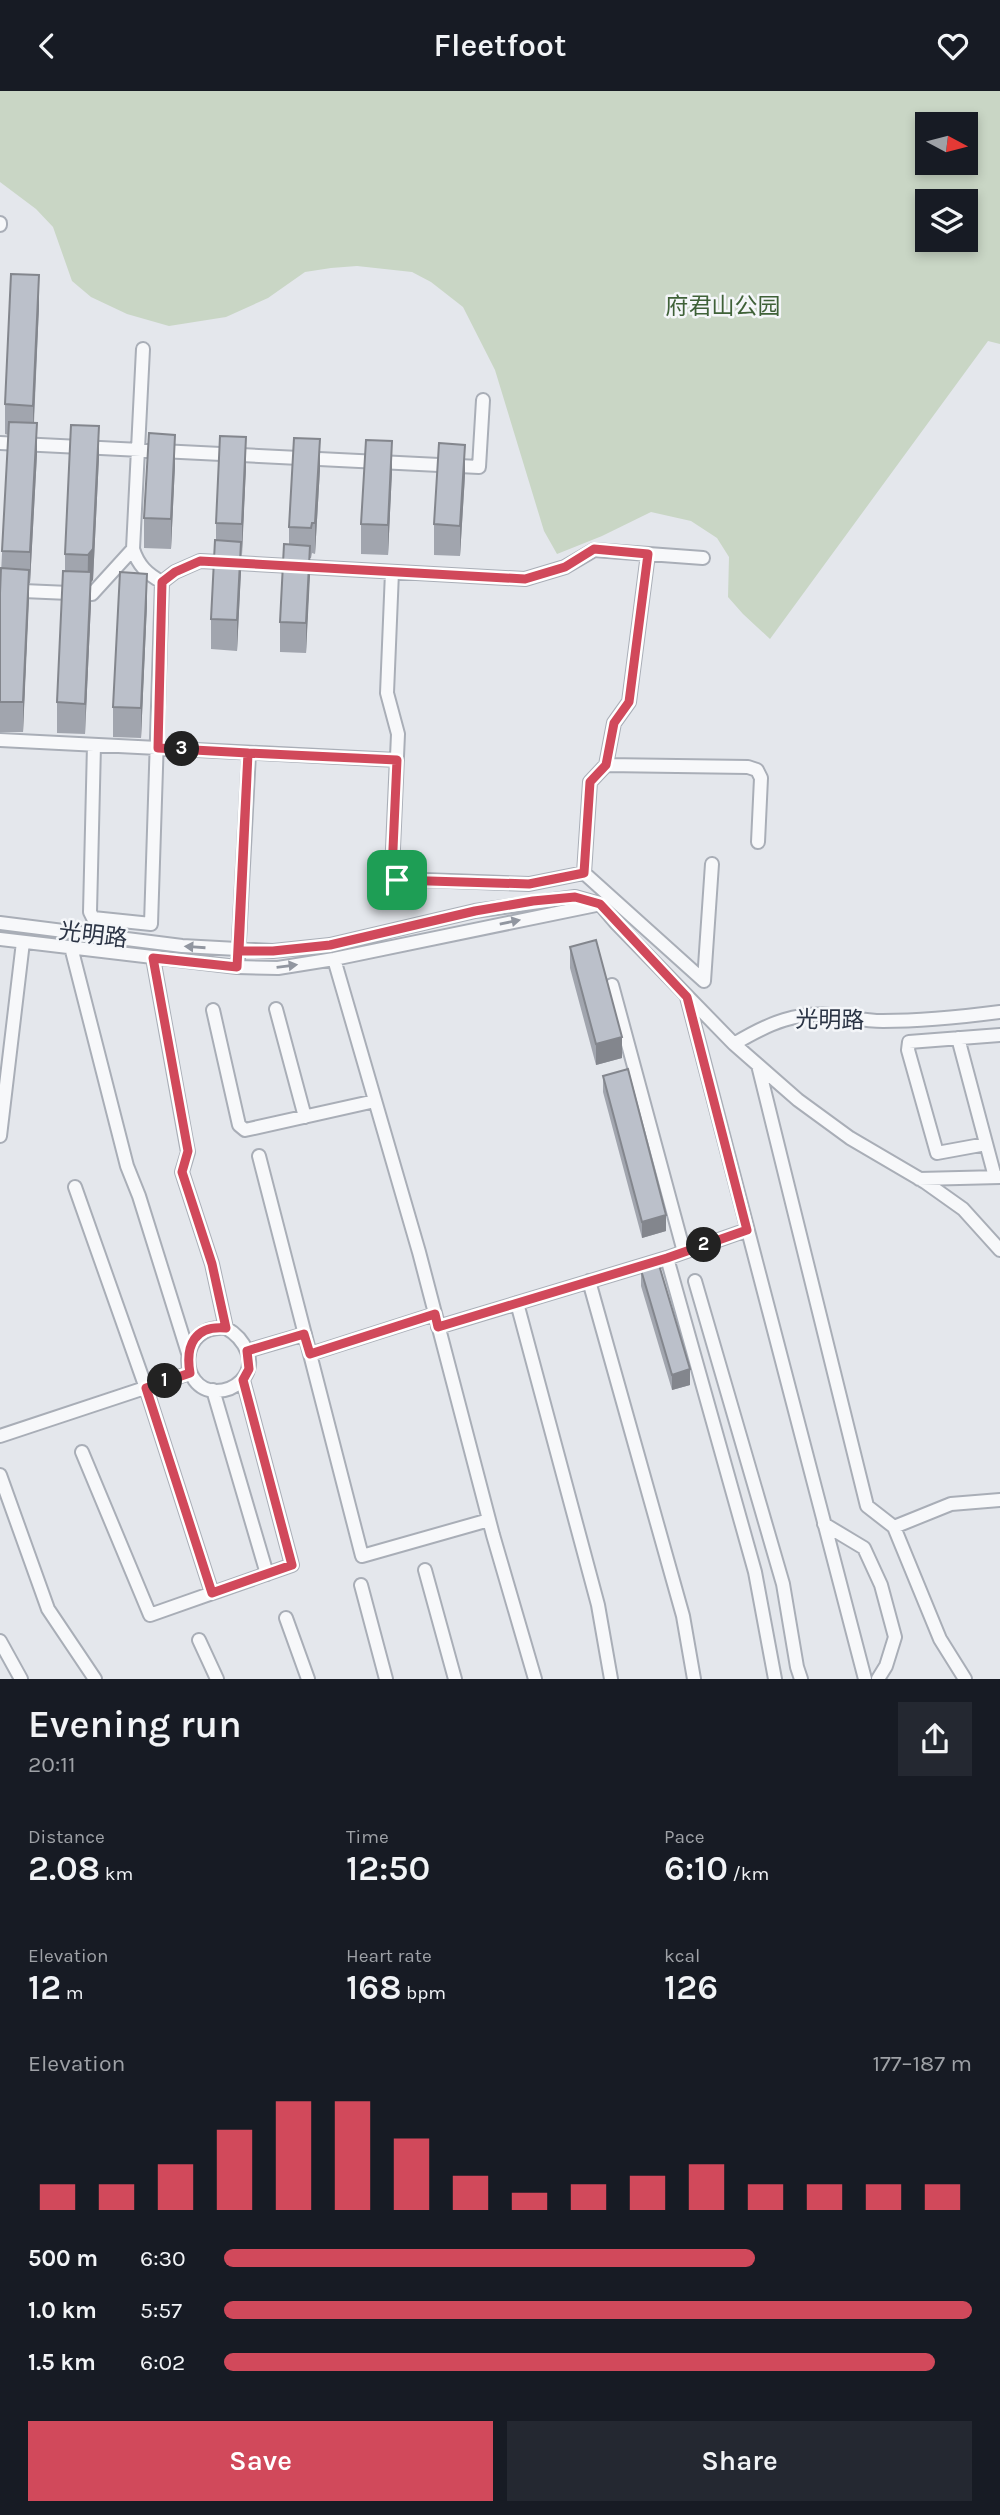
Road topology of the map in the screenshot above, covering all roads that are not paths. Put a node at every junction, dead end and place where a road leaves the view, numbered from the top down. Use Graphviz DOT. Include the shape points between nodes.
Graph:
graph roads {
  1 [pos="143,349"];
  2 [pos="483,400"];
  3 [pos="0,443"];
  4 [pos="138,450"];
  5 [pos="133,549"];
  6 [pos="648,554"];
  7 [pos="703,558"];
  8 [pos="392,572"];
  9 [pos="162,582"];
  10 [pos="0,590"];
  11 [pos="0,740"];
  12 [pos="94,745"];
  13 [pos="158,748"];
  14 [pos="248,753"];
  15 [pos="397,760"];
  16 [pos="606,765"];
  17 [pos="758,842"];
  18 [pos="712,864"];
  19 [pos="584,873"];
  20 [pos="600,904"];
  21 [pos="0,923"];
  22 [pos="0,939"];
  23 [pos="23,942"];
  24 [pos="71,947"];
  25 [pos="239,951"];
  26 [pos="153,958"];
  27 [pos="334,959"];
  28 [pos="237,967"];
  29 [pos="612,985"];
  30 [pos="687,997"];
  31 [pos="276,1009"];
  32 [pos="214,1010"];
  33 [pos="1000,1012"];
  34 [pos="1000,1035"];
  35 [pos="957,1038"];
  36 [pos="734,1044"];
  37 [pos="758,1066"];
  38 [pos="375,1101"];
  39 [pos="306,1117"];
  40 [pos="0,1136"];
  41 [pos="986,1144"];
  42 [pos="259,1156"];
  43 [pos="997,1177"];
  44 [pos="919,1178"];
  45 [pos="75,1187"];
  46 [pos="747,1230"];
  47 [pos="1000,1250"];
  48 [pos="684,1252"];
  49 [pos="667,1258"];
  50 [pos="695,1281"];
  51 [pos="589,1282"];
  52 [pos="517,1303"];
  53 [pos="435,1314"];
  54 [pos="438,1327"];
  55 [pos="226,1328"];
  56 [pos="304,1334"];
  57 [pos="247,1351"];
  58 [pos="310,1354"];
  59 [pos="189,1355"];
  60 [pos="190,1373"];
  61 [pos="243,1380"];
  62 [pos="146,1388"];
  63 [pos="213,1391"];
  64 [pos="0,1436"];
  65 [pos="82,1452"];
  66 [pos="0,1475"];
  67 [pos="1000,1500"];
  68 [pos="489,1520"];
  69 [pos="824,1524"];
  70 [pos="894,1527"];
  71 [pos="425,1570"];
  72 [pos="267,1574"];
  73 [pos="361,1585"];
  74 [pos="212,1593"];
  75 [pos="286,1618"];
  76 [pos="199,1640"];
  77 [pos="0,1641"];
  78 [pos="90,1677"];
  79 [pos="21,1678"];
  80 [pos="217,1678"];
  81 [pos="308,1678"];
  82 [pos="386,1678"];
  83 [pos="454,1678"];
  84 [pos="535,1678"];
  85 [pos="611,1678"];
  86 [pos="694,1678"];
  87 [pos="775,1678"];
  88 [pos="801,1678"];
  89 [pos="864,1678"];
  90 [pos="878,1678"];
  91 [pos="965,1678"];
  1 -- 4 [label="street"];
  2 -- 4 [label="street" via="479,467"];
  3 -- 4 [label="street"];
  4 -- 5 [label="street"];
  5 -- 9 [label="street" via="148,575"];
  5 -- 10 [label="street" via="92,594"];
  6 -- 7 [label="street"];
  6 -- 8 [label="street" via="594,549 565,567 525,579"];
  6 -- 16 [label="street" via="629,702 614,723"];
  8 -- 9 [label="street" via="200,561"];
  8 -- 15 [label="street" via="387,693 398,734"];
  9 -- 13 [label="street"];
  11 -- 12 [label="street"];
  12 -- 13 [label="street"];
  12 -- 13 [label="street" via="90,912 93,918 151,924"];
  13 -- 14 [label="street"];
  14 -- 15 [label="street"];
  14 -- 25 [label="street"];
  15 -- 19 [label="street" via="392,871 397,880 529,884"];
  16 -- 17 [label="street" via="757,770 761,778"];
  16 -- 19 [label="street" via="590,782"];
  18 -- 19 [label="street" via="704,981"];
  20 -- 25 [label="street, 光明路" via="575,897 533,901 330,945"];
  27 -- 20 [label="street, 光明路, one-way"];
  20 -- 30 [label="street"];
  25 -- 21 [label="street, 光明路, one-way"];
  22 -- 23 [label="street, 光明路"];
  23 -- 24 [label="street, 光明路"];
  23 -- 40 [label="street"];
  24 -- 26 [label="street, 光明路"];
  24 -- 59 [label="street" via="127,1166"];
  25 -- 28 [label="street"];
  26 -- 28 [label="street, 光明路"];
  26 -- 55 [label="street" via="188,1151 182,1172 212,1264"];
  28 -- 27 [label="street, 光明路, one-way" via="278,968"];
  27 -- 38 [label="street"];
  29 -- 48 [label="street"];
  30 -- 36 [label="street"];
  30 -- 46 [label="street"];
  31 -- 39 [label="street"];
  32 -- 39 [label="street" via="239,1125 245,1130"];
  33 -- 36 [label="street, 光明路" via="911,1021 802,1017 774,1022"];
  34 -- 35 [label="street"];
  35 -- 41 [label="street"];
  35 -- 41 [label="street" via="909,1042 908,1050 937,1153"];
  36 -- 37 [label="street"];
  37 -- 44 [label="street" via="850,1139"];
  37 -- 70 [label="street" via="867,1506"];
  38 -- 39 [label="street"];
  38 -- 53 [label="street"];
  41 -- 43 [label="street"];
  42 -- 56 [label="street"];
  43 -- 44 [label="street"];
  44 -- 47 [label="street" via="963,1209"];
  45 -- 62 [label="street"];
  46 -- 48 [label="street"];
  46 -- 69 [label="street"];
  48 -- 49 [label="street"];
  49 -- 51 [label="street"];
  49 -- 87 [label="street" via="755,1571"];
  50 -- 88 [label="street" via="783,1584"];
  51 -- 52 [label="street"];
  51 -- 86 [label="street" via="683,1616"];
  52 -- 54 [label="street"];
  52 -- 85 [label="street" via="598,1605"];
  53 -- 54 [label="street"];
  53 -- 58 [label="street"];
  54 -- 68 [label="street"];
  55 -- 57 [label="street"];
  55 -- 59 [label="street" via="206,1329 197,1335"];
  56 -- 57 [label="street"];
  56 -- 58 [label="street"];
  57 -- 61 [label="street" via="249,1369"];
  58 -- 68 [label="street" via="362,1556"];
  59 -- 60 [label="street"];
  60 -- 62 [label="street"];
  60 -- 63 [label="street" via="198,1384"];
  61 -- 63 [label="street" via="235,1387"];
  61 -- 72 [label="street" via="292,1565"];
  62 -- 64 [label="street"];
  62 -- 74 [label="street"];
  63 -- 72 [label="street"];
  65 -- 74 [label="street" via="150,1615"];
  66 -- 78 [label="street" via="48,1609"];
  67 -- 70 [label="street" via="951,1504"];
  68 -- 84 [label="street"];
  69 -- 89 [label="street"];
  69 -- 90 [label="street" via="864,1548 881,1585 895,1637"];
  70 -- 91 [label="street" via="940,1639"];
  71 -- 83 [label="street"];
  72 -- 74 [label="street"];
  73 -- 82 [label="street"];
  75 -- 81 [label="street"];
  76 -- 80 [label="street"];
  77 -- 79 [label="street"];
}
